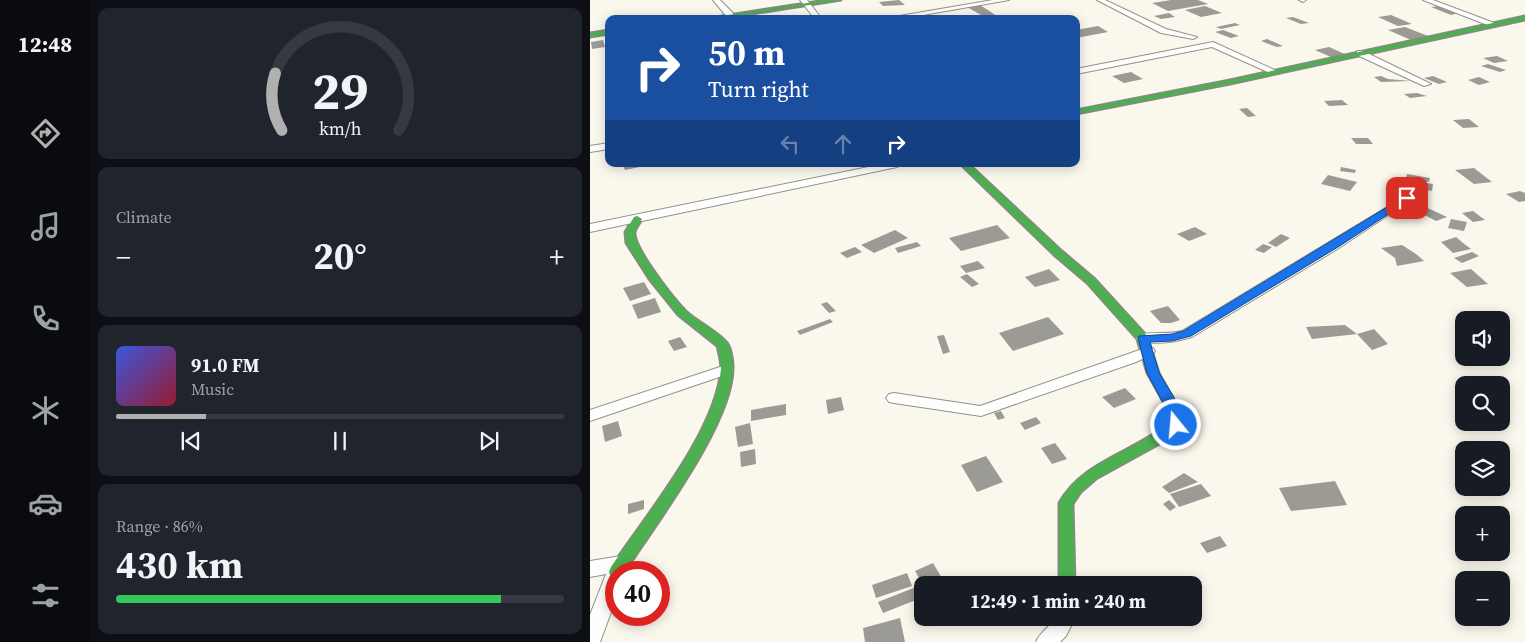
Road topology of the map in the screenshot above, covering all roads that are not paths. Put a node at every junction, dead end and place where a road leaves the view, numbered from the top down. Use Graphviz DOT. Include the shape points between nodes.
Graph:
graph roads {
  1 [pos="716,0"];
  2 [pos="838,0"];
  3 [pos="1006,0"];
  4 [pos="1100,0"];
  5 [pos="1426,0"];
  6 [pos="805,2"];
  7 [pos="915,14"];
  8 [pos="730,15"];
  9 [pos="816,15"];
  10 [pos="909,15"];
  11 [pos="1524,19"];
  12 [pos="1493,24"];
  13 [pos="605,33"];
  14 [pos="590,35"];
  15 [pos="1193,38"];
  16 [pos="1360,53"];
  17 [pos="1080,71"];
  18 [pos="1274,72"];
  19 [pos="1427,84"];
  20 [pos="1080,111"];
  21 [pos="605,147"];
  22 [pos="590,149"];
  23 [pos="883,167"];
  24 [pos="967,167"];
  25 [pos="1407,198"];
  26 [pos="637,219"];
  27 [pos="590,228"];
  28 [pos="1146,345"];
  29 [pos="726,370"];
  30 [pos="894,398"];
  31 [pos="590,416"];
  32 [pos="623,561"];
  33 [pos="590,569"];
  34 [pos="605,570"];
  35 [pos="1067,576"];
  36 [pos="605,603"];
  37 [pos="1061,626"];
  38 [pos="590,641"];
  39 [pos="1046,642"];
  1 -- 8 [label="street"];
  2 -- 6 [label="street"];
  3 -- 7 [label="street"];
  4 -- 15 [label="street" via="1164,31"];
  5 -- 12 [label="street"];
  6 -- 8 [label="street"];
  6 -- 9 [label="street"];
  7 -- 10 [label="street"];
  11 -- 12 [label="street"];
  12 -- 16 [label="street"];
  13 -- 14 [label="street"];
  16 -- 18 [label="street"];
  16 -- 19 [label="street"];
  17 -- 18 [label="street" via="1213,44"];
  18 -- 20 [label="street"];
  21 -- 22 [label="street"];
  23 -- 26 [label="street"];
  24 -- 28 [label="street" via="1091,281"];
  25 -- 28 [label="street" via="1187,334"];
  26 -- 27 [label="street"];
  26 -- 29 [label="street" via="630,232 631,244 682,313 723,344"];
  28 -- 30 [label="street" via="1131,360 981,411"];
  28 -- 35 [label="street" via="1153,373 1176,414 1176,425 1160,438 1091,475 1076,488 1066,503"];
  29 -- 31 [label="street"];
  29 -- 32 [label="street" via="717,410 700,446"];
  33 -- 34 [label="street"];
  36 -- 38 [label="street"];
  37 -- 39 [label="street"];
}
